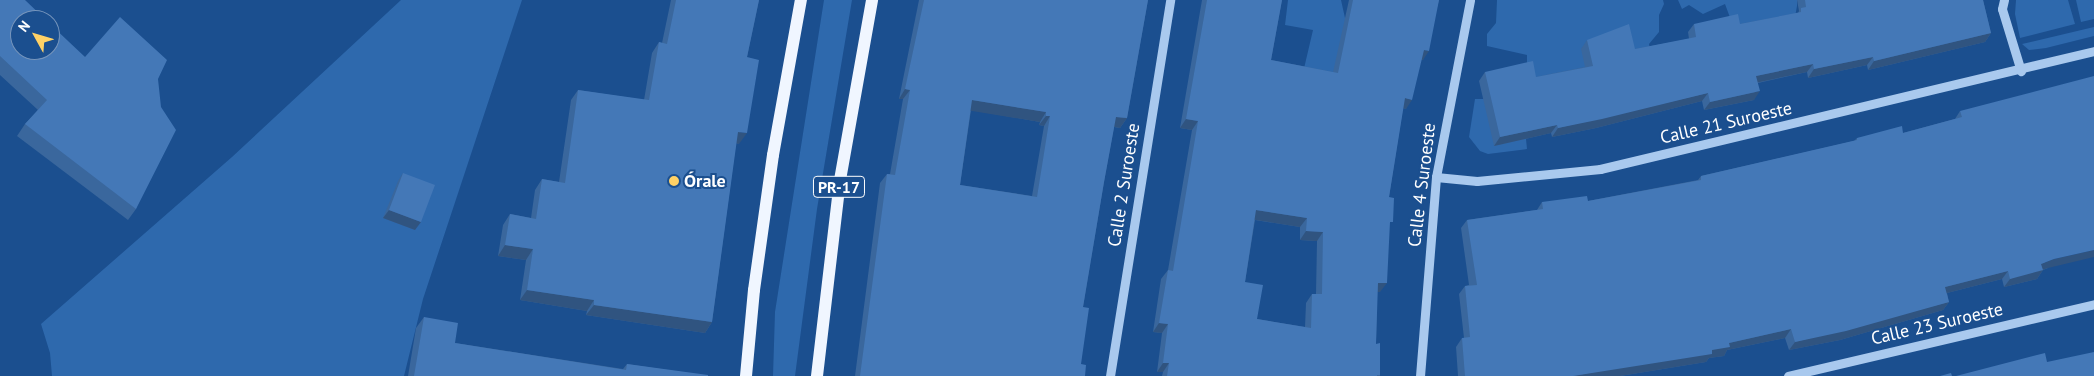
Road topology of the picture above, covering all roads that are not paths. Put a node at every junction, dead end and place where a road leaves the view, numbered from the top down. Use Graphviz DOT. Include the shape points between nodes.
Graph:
graph roads {
  1 [pos="801,0"];
  2 [pos="872,0"];
  3 [pos="1170,0"];
  4 [pos="1470,0"];
  5 [pos="2004,0"];
  6 [pos="2094,51"];
  7 [pos="2021,71"];
  8 [pos="1436,177"];
  9 [pos="2094,304"];
  10 [pos="746,376"];
  11 [pos="817,376"];
  12 [pos="1110,376"];
  13 [pos="1420,376"];
  14 [pos="1788,376"];
  1 -- 10 [label="main road" via="773,155"];
  2 -- 11 [label="main road, PR-17" via="840,180"];
  3 -- 12 [label="street, Calle 2 Suroeste"];
  4 -- 8 [label="street, Calle 4 Suroeste"];
  5 -- 7 [label="street" via="2002,8"];
  6 -- 7 [label="street, Calle 21 Suroeste"];
  7 -- 8 [label="street, Calle 21 Suroeste" via="1600,169 1477,181"];
  8 -- 13 [label="street, Calle 4 Suroeste"];
  9 -- 14 [label="street, Calle 23 Suroeste"];
}
